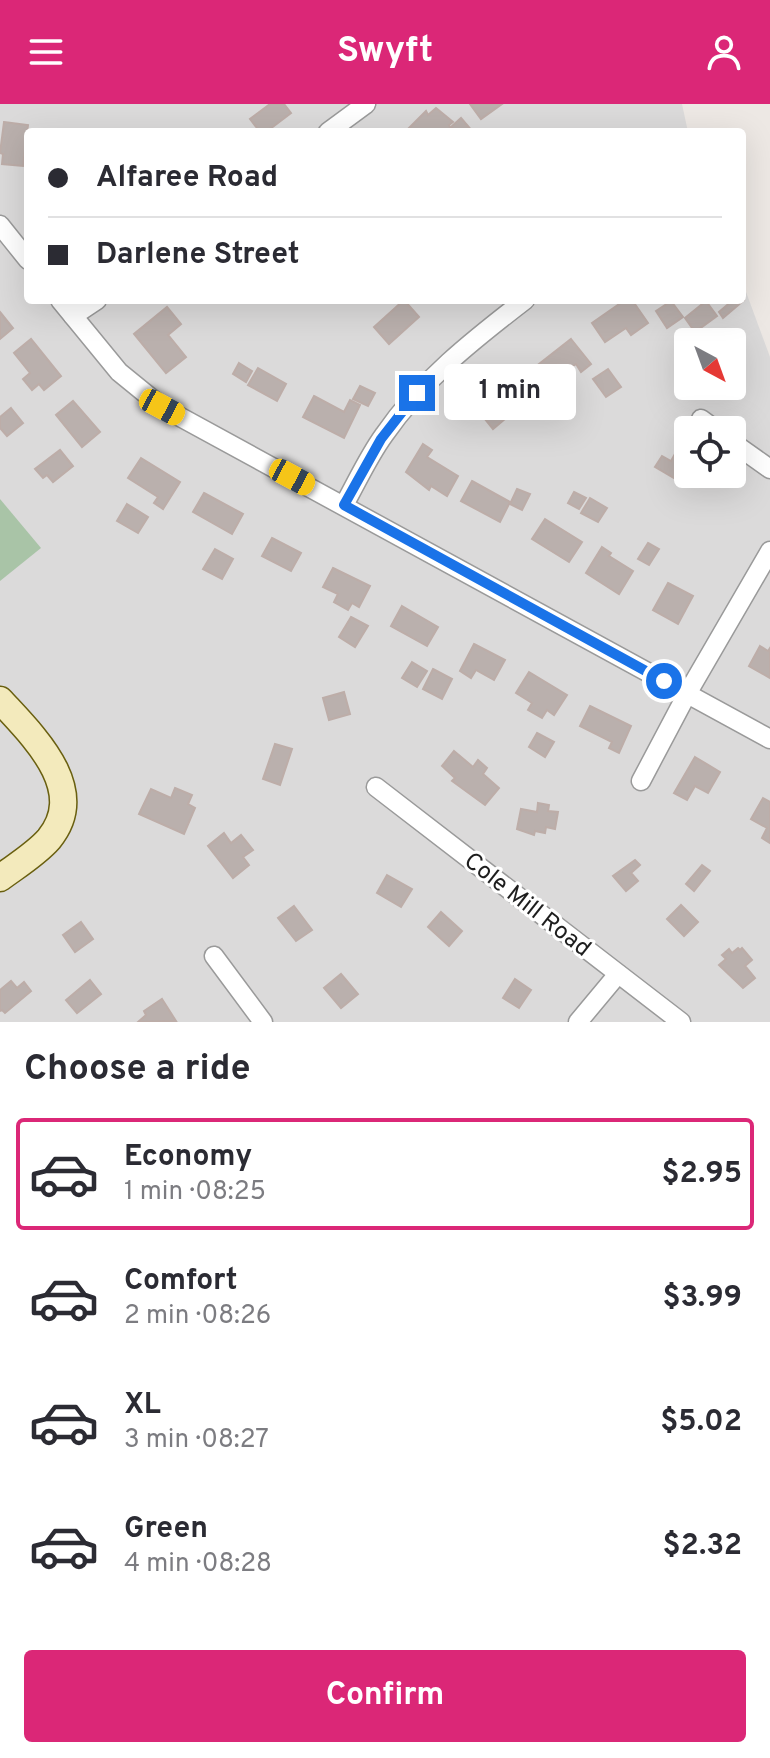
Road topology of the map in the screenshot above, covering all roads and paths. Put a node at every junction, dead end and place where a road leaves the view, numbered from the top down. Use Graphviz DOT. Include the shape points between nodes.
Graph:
graph roads {
  1 [pos="366,104"];
  2 [pos="333,128"];
  3 [pos="0,225"];
  4 [pos="24,255"];
  5 [pos="63,304"];
  6 [pos="91,304"];
  7 [pos="520,304"];
  8 [pos="73,316"];
  9 [pos="746,452"];
  10 [pos="770,469"];
  11 [pos="344,505"];
  12 [pos="770,551"];
  13 [pos="687,694"];
  14 [pos="0,700"];
  15 [pos="770,739"];
  16 [pos="641,781"];
  17 [pos="376,787"];
  18 [pos="0,878"];
  19 [pos="214,956"];
  20 [pos="618,974"];
  21 [pos="263,1022"];
  22 [pos="578,1022"];
  23 [pos="681,1022"];
  1 -- 2 [label="street"];
  3 -- 4 [label="street"];
  5 -- 8 [label="street"];
  6 -- 8 [label="street"];
  7 -- 11 [label="street" via="417,393 381,439"];
  8 -- 11 [label="street" via="119,372 162,407"];
  9 -- 10 [label="street"];
  11 -- 13 [label="street"];
  12 -- 13 [label="street"];
  13 -- 15 [label="street"];
  13 -- 16 [label="street"];
  14 -- 18 [label="main road" via="56,769 64,801 48,840"];
  17 -- 20 [label="street, Cole Mill Road"];
  19 -- 21 [label="street"];
  20 -- 22 [label="street"];
  20 -- 23 [label="street, Cole Mill Road"];
}
